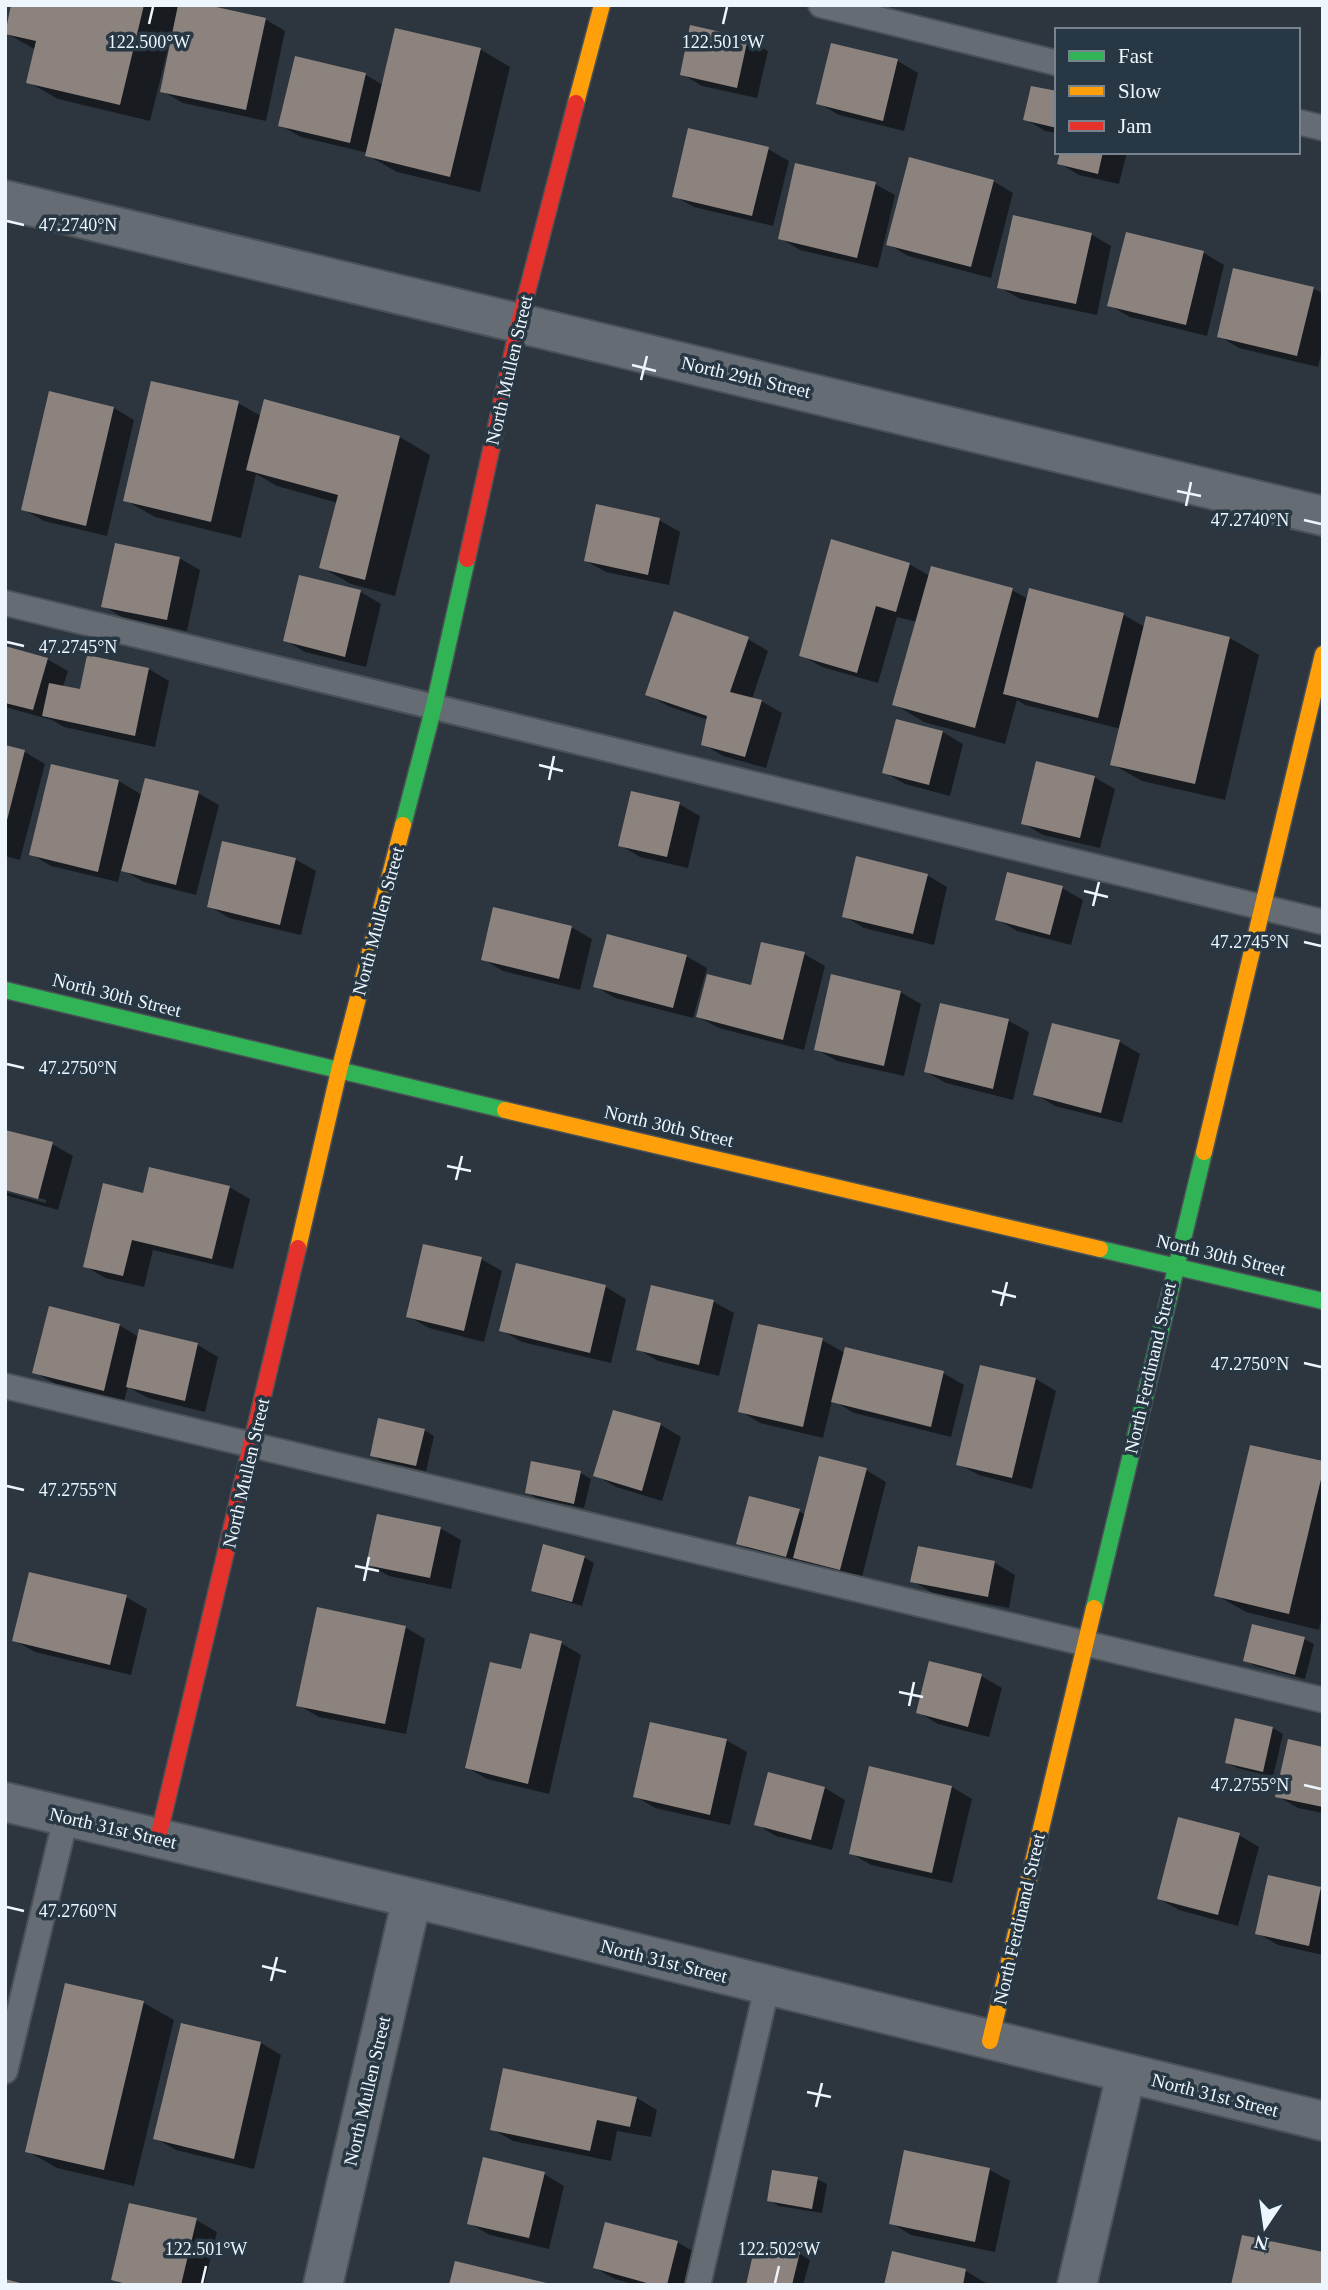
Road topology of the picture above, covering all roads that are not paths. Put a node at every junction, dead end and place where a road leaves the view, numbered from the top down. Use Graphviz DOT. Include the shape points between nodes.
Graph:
graph roads {
  1 [pos="602,5"];
  2 [pos="821,5"];
  3 [pos="1055,63"];
  4 [pos="1300,122"];
  5 [pos="1323,128"];
  6 [pos="5,200"];
  7 [pos="519,323"];
  8 [pos="1323,516"];
  9 [pos="5,603"];
  10 [pos="1323,654"];
  11 [pos="434,706"];
  12 [pos="1261,907"];
  13 [pos="1323,922"];
  14 [pos="5,990"];
  15 [pos="339,1071"];
  16 [pos="1175,1265"];
  17 [pos="1323,1301"];
  18 [pos="5,1386"];
  19 [pos="253,1446"];
  20 [pos="1084,1643"];
  21 [pos="1323,1700"];
  22 [pos="5,1802"];
  23 [pos="66,1817"];
  24 [pos="158,1838"];
  25 [pos="412,1898"];
  26 [pos="767,1987"];
  27 [pos="990,2041"];
  28 [pos="5,2071"];
  29 [pos="1126,2074"];
  30 [pos="1323,2121"];
  31 [pos="323,2285"];
  32 [pos="698,2285"];
  33 [pos="1077,2285"];
  1 -- 7 [label="street, North Mullen Street"];
  2 -- 3 [label="lane"];
  4 -- 5 [label="lane"];
  6 -- 7 [label="street, North 29th Street"];
  7 -- 8 [label="street, North 29th Street"];
  7 -- 11 [label="street, North Mullen Street"];
  9 -- 11 [label="lane"];
  10 -- 12 [label="street, North Ferdinand Street"];
  11 -- 12 [label="lane"];
  11 -- 15 [label="street, North Mullen Street"];
  12 -- 13 [label="lane"];
  12 -- 16 [label="street, North Ferdinand Street"];
  14 -- 15 [label="street, North 30th Street"];
  15 -- 16 [label="street, North 30th Street"];
  15 -- 19 [label="street, North Mullen Street"];
  16 -- 17 [label="street, North 30th Street"];
  16 -- 20 [label="street, North Ferdinand Street"];
  18 -- 19 [label="lane"];
  19 -- 20 [label="lane"];
  19 -- 24 [label="street, North Mullen Street"];
  20 -- 21 [label="lane"];
  20 -- 27 [label="street, North Ferdinand Street"];
  22 -- 23 [label="street, North 31st Street"];
  23 -- 24 [label="street, North 31st Street"];
  23 -- 28 [label="lane"];
  24 -- 25 [label="street, North 31st Street"];
  25 -- 26 [label="street, North 31st Street"];
  25 -- 31 [label="street, North Mullen Street"];
  26 -- 27 [label="street, North 31st Street"];
  26 -- 32 [label="lane"];
  27 -- 29 [label="street, North 31st Street"];
  29 -- 30 [label="street, North 31st Street"];
  29 -- 33 [label="street"];
}
